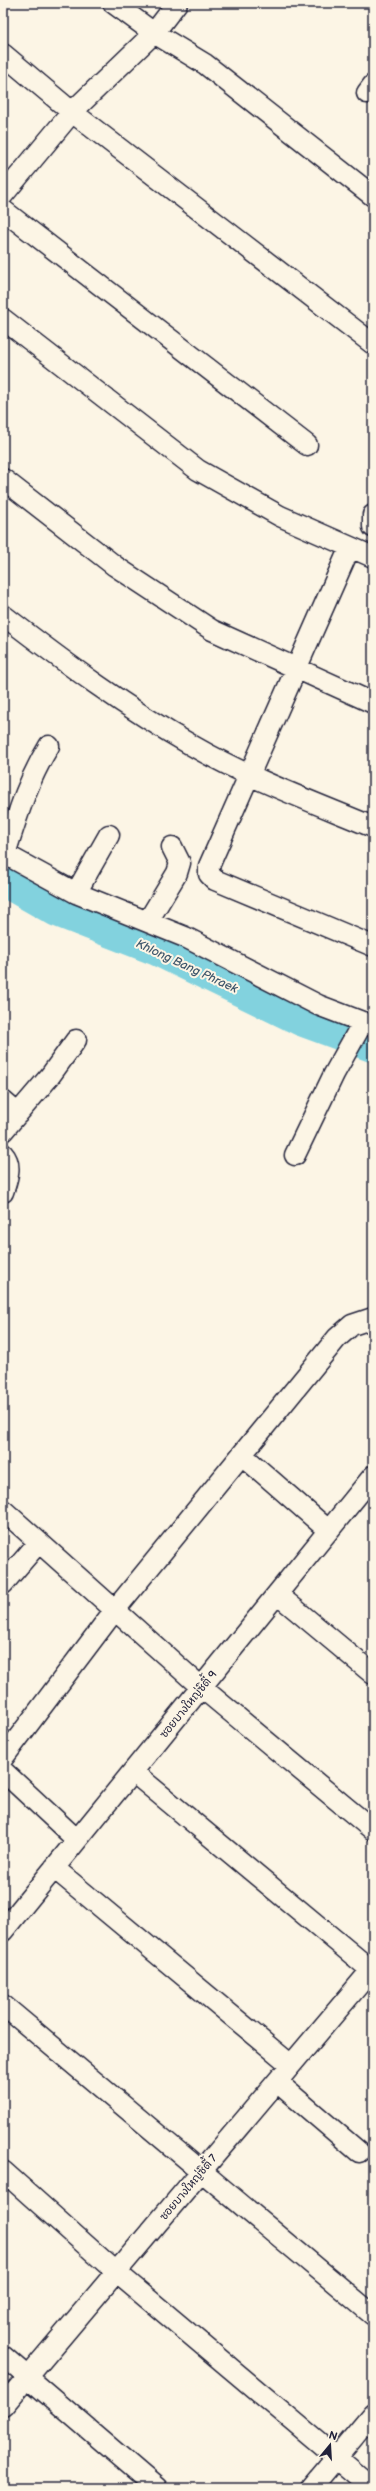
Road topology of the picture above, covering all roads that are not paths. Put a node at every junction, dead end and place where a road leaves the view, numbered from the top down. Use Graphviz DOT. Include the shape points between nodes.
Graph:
graph roads {
  1 [pos="112,3"];
  2 [pos="177,3"];
  3 [pos="154,33"];
  4 [pos="3,54"];
  5 [pos="72,112"];
  6 [pos="3,195"];
  7 [pos="373,196"];
  8 [pos="3,210"];
  9 [pos="3,319"];
  10 [pos="373,344"];
  11 [pos="307,445"];
  12 [pos="3,479"];
  13 [pos="373,515"];
  14 [pos="373,527"];
  15 [pos="350,547"];
  16 [pos="373,557"];
  17 [pos="3,615"];
  18 [pos="296,670"];
  19 [pos="373,703"];
  20 [pos="49,746"];
  21 [pos="249,775"];
  22 [pos="373,827"];
  23 [pos="109,835"];
  24 [pos="172,847"];
  25 [pos="4,854"];
  26 [pos="76,893"];
  27 [pos="148,921"];
  28 [pos="373,946"];
  29 [pos="365,1027"];
  30 [pos="76,1040"];
  31 [pos="3,1101"];
  32 [pos="18,1114"];
  33 [pos="3,1131"];
  34 [pos="3,1154"];
  35 [pos="295,1154"];
  36 [pos="3,1192"];
  37 [pos="373,1318"];
  38 [pos="242,1455"];
  39 [pos="373,1476"];
  40 [pos="3,1510"];
  41 [pos="328,1530"];
  42 [pos="39,1542"];
  43 [pos="3,1584"];
  44 [pos="277,1594"];
  45 [pos="114,1612"];
  46 [pos="373,1674"];
  47 [pos="201,1687"];
  48 [pos="3,1758"];
  49 [pos="3,1771"];
  50 [pos="133,1772"];
  51 [pos="373,1830"];
  52 [pos="77,1840"];
  53 [pos="54,1868"];
  54 [pos="3,1931"];
  55 [pos="372,1969"];
  56 [pos="3,2005"];
  57 [pos="291,2065"];
  58 [pos="277,2082"];
  59 [pos="359,2152"];
  60 [pos="202,2170"];
  61 [pos="3,2171"];
  62 [pos="116,2272"];
  63 [pos="373,2315"];
  64 [pos="3,2356"];
  65 [pos="27,2378"];
  66 [pos="3,2406"];
  67 [pos="373,2414"];
  68 [pos="336,2458"];
  69 [pos="157,2488"];
  70 [pos="311,2488"];
  71 [pos="373,2488"];
  1 -- 3 [label="street"];
  2 -- 3 [label="street"];
  3 -- 5 [label="street"];
  3 -- 7 [label="street" via="205,64"];
  4 -- 5 [label="street"];
  5 -- 6 [label="street"];
  5 -- 10 [label="street"];
  8 -- 11 [label="street"];
  9 -- 15 [label="street" via="198,470 280,516"];
  12 -- 18 [label="street" via="166,602 212,630"];
  13 -- 14 [label="street"];
  15 -- 16 [label="street"];
  15 -- 18 [label="street"];
  17 -- 21 [label="street" via="135,712 194,747"];
  18 -- 19 [label="street"];
  18 -- 21 [label="street"];
  20 -- 25 [label="street" via="25,790"];
  21 -- 22 [label="street"];
  21 -- 28 [label="street" via="210,859 209,874 215,880"];
  23 -- 26 [label="street"];
  24 -- 27 [label="street" via="180,863 177,873"];
  25 -- 26 [label="street"];
  26 -- 27 [label="street"];
  27 -- 29 [label="street"];
  29 -- 35 [label="street" via="345,1053"];
  30 -- 32 [label="street"];
  31 -- 32 [label="street"];
  32 -- 33 [label="street"];
  34 -- 36 [label="street" via="9,1165"];
  37 -- 38 [label="street" via="352,1325 337,1338"];
  38 -- 41 [label="street"];
  38 -- 45 [label="street"];
  39 -- 41 [label="street, ซอยบางใหญ่ซิตี้ 9"];
  40 -- 42 [label="street"];
  41 -- 44 [label="street, ซอยบางใหญ่ซิตี้ 9"];
  42 -- 43 [label="street"];
  42 -- 45 [label="street"];
  44 -- 46 [label="street"];
  44 -- 47 [label="street, ซอยบางใหญ่ซิตี้ 9"];
  45 -- 47 [label="street"];
  45 -- 48 [label="street"];
  47 -- 50 [label="street, ซอยบางใหญ่ซิตี้ 9"];
  47 -- 51 [label="street"];
  49 -- 52 [label="street"];
  50 -- 52 [label="street, ซอยบางใหญ่ซิตี้ 9"];
  50 -- 55 [label="street"];
  52 -- 53 [label="street, ซอยบางใหญ่ซิตี้ 9"];
  53 -- 54 [label="street, ซอยบางใหญ่ซิตี้ 9"];
  53 -- 57 [label="street"];
  55 -- 57 [label="street, ซอยบางใหญ่ซิตี้ 7"];
  56 -- 60 [label="street"];
  57 -- 58 [label="street, ซอยบางใหญ่ซิตี้ 7"];
  58 -- 59 [label="street"];
  58 -- 60 [label="street, ซอยบางใหญ่ซิตี้ 7"];
  60 -- 62 [label="street, ซอยบางใหญ่ซิตี้ 7"];
  60 -- 63 [label="street"];
  61 -- 62 [label="street"];
  62 -- 65 [label="street, ซอยบางใหญ่ซิตี้ 7"];
  62 -- 68 [label="street"];
  64 -- 65 [label="street"];
  65 -- 66 [label="street, ซอยบางใหญ่ซิตี้ 7"];
  65 -- 69 [label="street"];
  67 -- 68 [label="street"];
  68 -- 70 [label="street"];
  68 -- 71 [label="street"];
}
